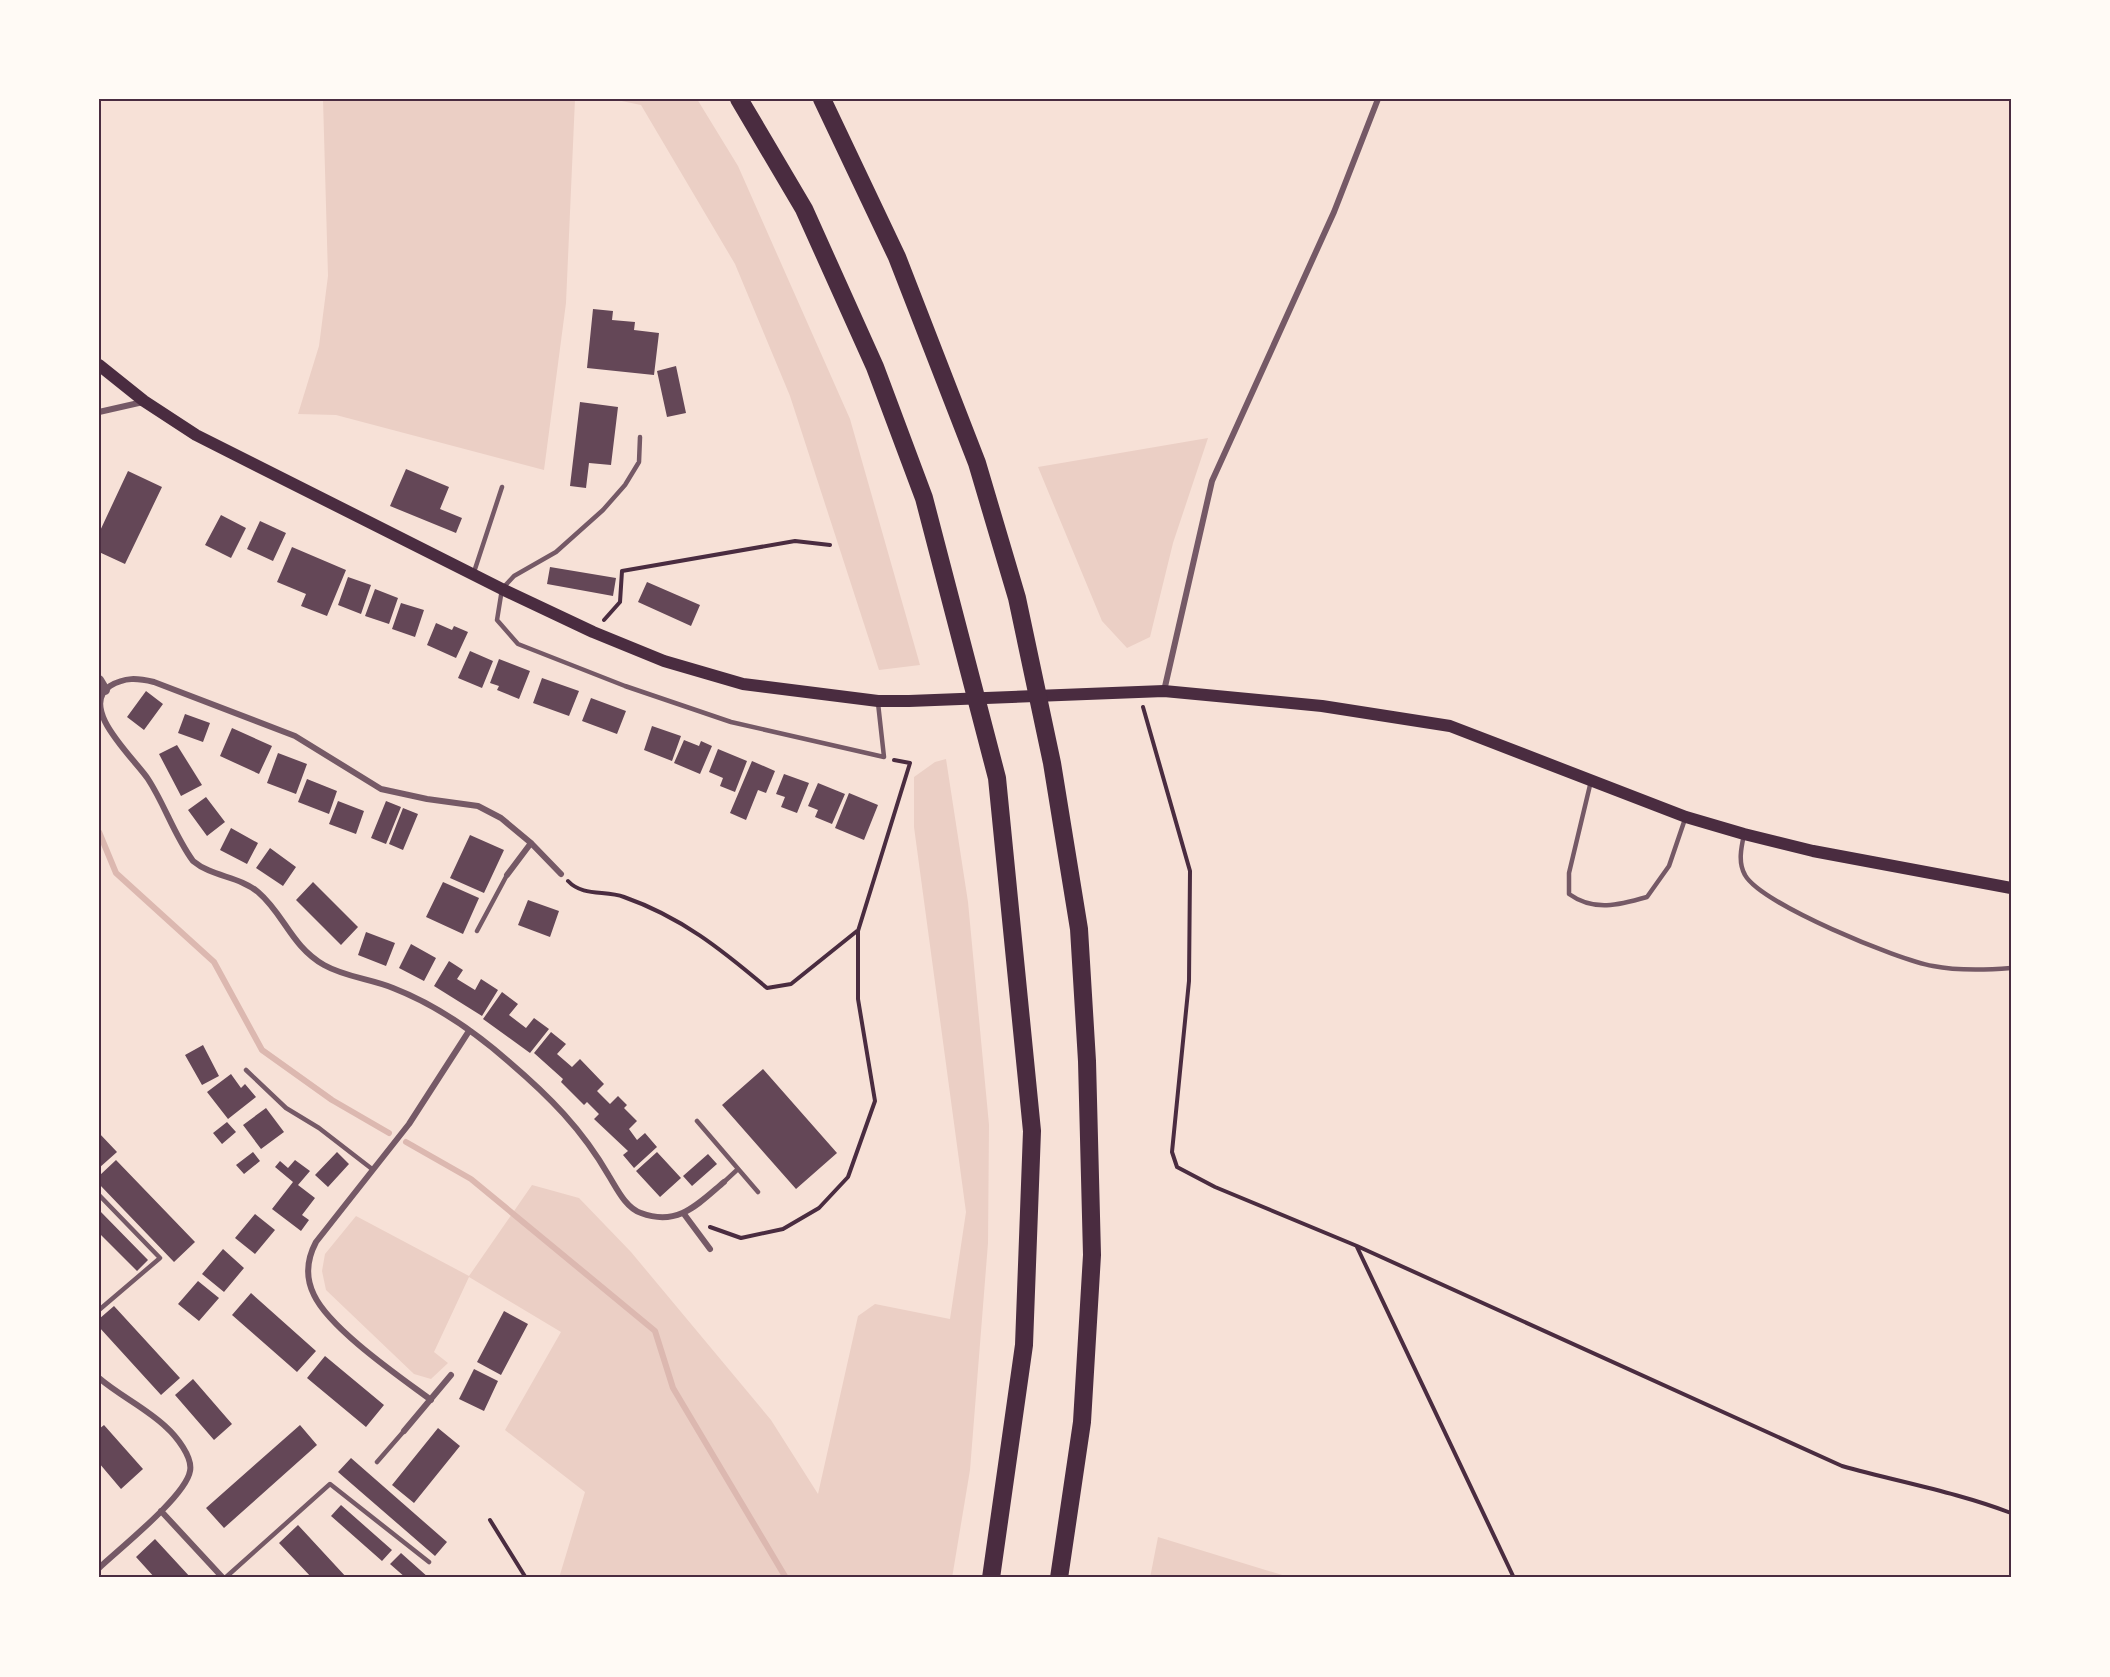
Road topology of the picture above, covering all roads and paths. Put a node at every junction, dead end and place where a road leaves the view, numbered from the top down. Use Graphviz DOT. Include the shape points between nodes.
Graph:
graph roads {
  1 [pos="739,99"];
  2 [pos="822,99"];
  3 [pos="1378,99"];
  4 [pos="99,365"];
  5 [pos="144,401"];
  6 [pos="99,412"];
  7 [pos="640,437"];
  8 [pos="502,487"];
  9 [pos="830,545"];
  10 [pos="473,575"];
  11 [pos="502,589"];
  12 [pos="593,632"];
  13 [pos="102,685"];
  14 [pos="1164,691"];
  15 [pos="1138,692"];
  16 [pos="878,700"];
  17 [pos="884,757"];
  18 [pos="1592,779"];
  19 [pos="1686,817"];
  20 [pos="1744,834"];
  21 [pos="531,843"];
  22 [pos="561,874"];
  23 [pos="507,875"];
  24 [pos="2011,888"];
  25 [pos="858,931"];
  26 [pos="477,932"];
  27 [pos="2011,968"];
  28 [pos="469,1031"];
  29 [pos="246,1070"];
  30 [pos="697,1121"];
  31 [pos="372,1169"];
  32 [pos="738,1170"];
  33 [pos="724,1182"];
  34 [pos="758,1192"];
  35 [pos="99,1195"];
  36 [pos="684,1214"];
  37 [pos="696,1230"];
  38 [pos="1357,1246"];
  39 [pos="710,1249"];
  40 [pos="99,1310"];
  41 [pos="451,1375"];
  42 [pos="99,1378"];
  43 [pos="431,1400"];
  44 [pos="404,1431"];
  45 [pos="377,1462"];
  46 [pos="160,1511"];
  47 [pos="2011,1513"];
  48 [pos="490,1520"];
  49 [pos="429,1562"];
  50 [pos="99,1568"];
  51 [pos="224,1578"];
  52 [pos="526,1578"];
  53 [pos="992,1578"];
  54 [pos="1059,1578"];
  55 [pos="1514,1578"];
  1 -- 53 [label="highway" via="804,208 875,367 924,498 997,778 1032,1131 1024,1345"];
  2 -- 54 [label="highway" via="897,257 977,463 1017,598 1054,775 1079,929 1092,1255 1082,1422"];
  3 -- 14 [label="street" via="1334,212 1212,481"];
  4 -- 5 [label="main road"];
  5 -- 6 [label="street"];
  5 -- 10 [label="main road" via="196,435"];
  7 -- 11 [label="lane" via="639,462 625,485 556,552 514,576"];
  8 -- 10 [label="lane"];
  9 -- 12 [label="path" via="795,541 622,571 620,602"];
  10 -- 11 [label="main road"];
  11 -- 12 [label="main road"];
  11 -- 17 [label="lane" via="496,620 518,644 731,722"];
  12 -- 16 [label="main road" via="664,661 743,684"];
  13 -- 21 [label="street" via="134,678 154,682 295,736 381,789 478,806 501,818"];
  13 -- 28 [label="street" via="100,701 109,731 146,776 193,861 204,870 256,891 297,944 325,965 397,989"];
  14 -- 15 [label="main road"];
  14 -- 18 [label="main road" via="1322,706 1450,726"];
  15 -- 16 [label="main road"];
  15 -- 38 [label="path" via="1190,871 1189,981 1172,1152 1177,1167 1215,1187"];
  16 -- 17 [label="lane"];
  17 -- 25 [label="path" via="910,763"];
  18 -- 19 [label="main road"];
  18 -- 19 [label="lane" via="1569,873 1569,894 1579,902 1595,907 1647,897 1669,866"];
  19 -- 20 [label="main road"];
  20 -- 24 [label="main road"];
  20 -- 27 [label="lane" via="1741,867 1746,877 1767,894 1815,920 1874,947 1934,966"];
  21 -- 22 [label="street"];
  21 -- 23 [label="street"];
  22 -- 25 [label="path" via="576,890 622,896 693,928 766,988 791,984"];
  23 -- 26 [label="lane"];
  25 -- 37 [label="path" via="858,999 875,1101 848,1177 819,1208 783,1229 741,1238 706,1226"];
  28 -- 31 [label="street" via="409,1124"];
  28 -- 36 [label="street" via="569,1116 621,1196 638,1212 656,1218"];
  29 -- 31 [label="lane" via="286,1108"];
  30 -- 32 [label="lane"];
  31 -- 43 [label="street" via="316,1242 308,1262 309,1281 317,1301 333,1321"];
  32 -- 33 [label="lane"];
  32 -- 34 [label="lane"];
  33 -- 36 [label="street"];
  35 -- 40 [label="lane" via="160,1258"];
  36 -- 37 [label="street"];
  37 -- 39 [label="street"];
  38 -- 47 [label="path" via="1842,1466 1943,1490"];
  38 -- 55 [label="path"];
  41 -- 43 [label="street"];
  42 -- 46 [label="street" via="168,1429 189,1458 191,1469 186,1480"];
  43 -- 44 [label="street"];
  44 -- 45 [label="lane"];
  46 -- 50 [label="street"];
  46 -- 51 [label="street"];
  48 -- 52 [label="path"];
  49 -- 51 [label="lane" via="330,1484"];
}
